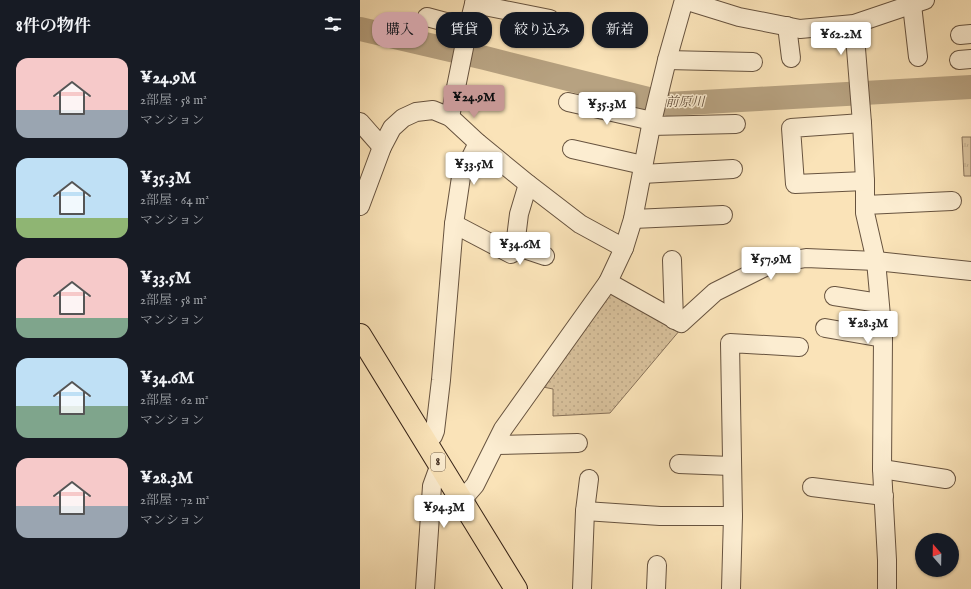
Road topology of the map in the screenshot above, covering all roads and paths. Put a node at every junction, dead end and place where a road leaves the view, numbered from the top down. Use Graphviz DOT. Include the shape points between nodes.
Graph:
graph roads {
  1 [pos="684,0"];
  2 [pos="474,2"];
  3 [pos="918,3"];
  4 [pos="472,12"];
  5 [pos="519,12"];
  6 [pos="854,24"];
  7 [pos="787,26"];
  8 [pos="464,48"];
  9 [pos="918,57"];
  10 [pos="791,58"];
  11 [pos="667,60"];
  12 [pos="753,62"];
  13 [pos="568,102"];
  14 [pos="450,117"];
  15 [pos="360,122"];
  16 [pos="652,123"];
  17 [pos="862,123"];
  18 [pos="736,124"];
  19 [pos="478,143"];
  20 [pos="382,147"];
  21 [pos="572,149"];
  22 [pos="733,169"];
  23 [pos="642,170"];
  24 [pos="865,181"];
  25 [pos="528,184"];
  26 [pos="952,201"];
  27 [pos="865,205"];
  28 [pos="360,206"];
  29 [pos="723,215"];
  30 [pos="632,219"];
  31 [pos="454,224"];
  32 [pos="515,246"];
  33 [pos="624,248"];
  34 [pos="545,256"];
  35 [pos="672,260"];
  36 [pos="876,261"];
  37 [pos="971,271"];
  38 [pos="608,282"];
  39 [pos="834,296"];
  40 [pos="880,303"];
  41 [pos="674,320"];
  42 [pos="825,328"];
  43 [pos="360,335"];
  44 [pos="883,338"];
  45 [pos="799,346"];
  46 [pos="426,443"];
  47 [pos="578,443"];
  48 [pos="496,445"];
  49 [pos="440,464"];
  50 [pos="679,464"];
  51 [pos="732,466"];
  52 [pos="882,469"];
  53 [pos="589,479"];
  54 [pos="946,479"];
  55 [pos="812,487"];
  56 [pos="884,496"];
  57 [pos="462,500"];
  58 [pos="585,511"];
  59 [pos="733,516"];
  60 [pos="657,565"];
  61 [pos="425,589"];
  62 [pos="516,589"];
  63 [pos="582,589"];
  64 [pos="656,589"];
  65 [pos="732,589"];
  66 [pos="886,589"];
  1 -- 7 [label="street" via="739,17"];
  1 -- 11 [label="street"];
  2 -- 4 [label="street"];
  2 -- 5 [label="street"];
  3 -- 6 [label="street"];
  3 -- 9 [label="street"];
  6 -- 7 [label="street" via="800,29"];
  6 -- 17 [label="street"];
  7 -- 10 [label="street"];
  8 -- 14 [label="street"];
  11 -- 12 [label="street"];
  11 -- 16 [label="street"];
  13 -- 16 [label="street"];
  14 -- 19 [label="street"];
  14 -- 20 [label="street" via="433,110 416,112 402,118 392,128"];
  15 -- 20 [label="street"];
  16 -- 18 [label="street"];
  16 -- 23 [label="street"];
  17 -- 24 [label="street"];
  17 -- 24 [label="street" via="791,128 795,184"];
  19 -- 25 [label="street"];
  19 -- 31 [label="street" via="461,176"];
  20 -- 28 [label="street"];
  21 -- 23 [label="street"];
  22 -- 23 [label="street"];
  23 -- 30 [label="street"];
  24 -- 27 [label="street"];
  25 -- 32 [label="street" via="519,214"];
  25 -- 33 [label="street" via="580,224"];
  26 -- 27 [label="street"];
  27 -- 36 [label="street"];
  29 -- 30 [label="street"];
  30 -- 33 [label="street"];
  31 -- 32 [label="street" via="511,254"];
  31 -- 46 [label="street" via="436,424 433,436"];
  32 -- 34 [label="street"];
  33 -- 38 [label="street"];
  35 -- 41 [label="street"];
  36 -- 37 [label="street"];
  36 -- 40 [label="street"];
  36 -- 41 [label="street" via="806,258 771,264 716,292 680,323"];
  38 -- 41 [label="street"];
  38 -- 48 [label="street" via="504,429"];
  39 -- 40 [label="street"];
  40 -- 44 [label="street"];
  42 -- 44 [label="street"];
  43 -- 46 [label="main road, 8"];
  44 -- 52 [label="street"];
  45 -- 51 [label="street" via="730,343"];
  46 -- 49 [label="main road, 8"];
  47 -- 48 [label="street"];
  48 -- 57 [label="street" via="475,485"];
  49 -- 57 [label="main road, 8"];
  49 -- 61 [label="street" via="432,486"];
  50 -- 51 [label="street"];
  51 -- 59 [label="street"];
  52 -- 54 [label="street"];
  52 -- 56 [label="street"];
  53 -- 58 [label="street"];
  55 -- 56 [label="street"];
  56 -- 66 [label="street"];
  57 -- 62 [label="main road, 8"];
  58 -- 59 [label="street" via="660,516"];
  58 -- 63 [label="street"];
  59 -- 65 [label="street"];
  60 -- 64 [label="street"];
}
